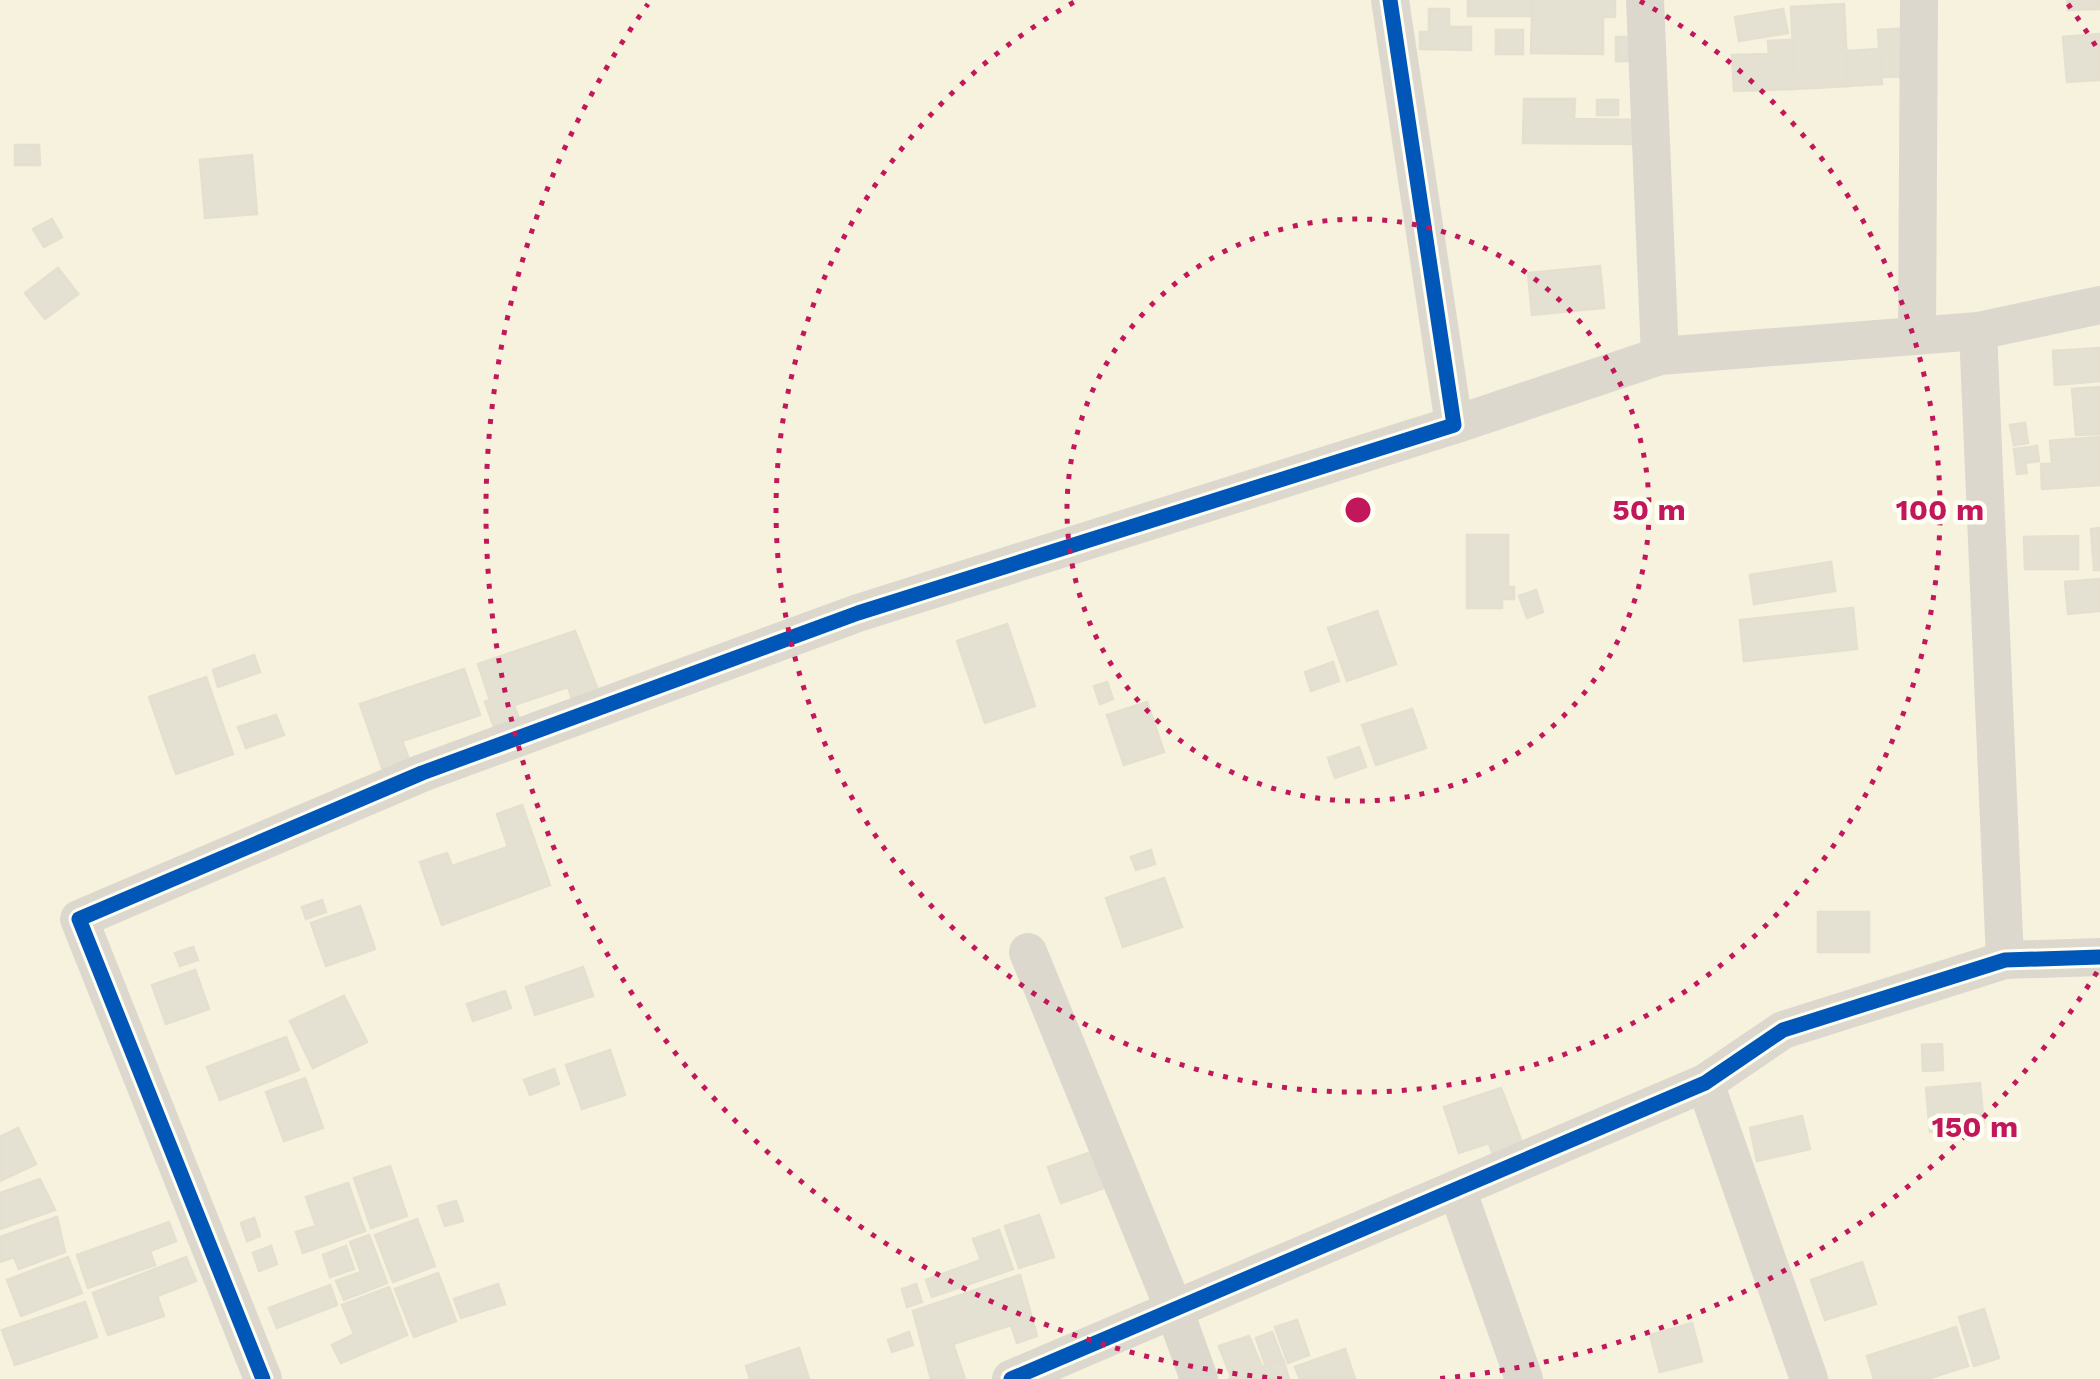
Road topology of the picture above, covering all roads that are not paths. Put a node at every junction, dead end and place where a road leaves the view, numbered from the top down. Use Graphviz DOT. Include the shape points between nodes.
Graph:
graph roads {
  1 [pos="1390,0"];
  2 [pos="1646,0"];
  3 [pos="1920,0"];
  4 [pos="2100,306"];
  5 [pos="1978,331"];
  6 [pos="1917,335"];
  7 [pos="1660,356"];
  8 [pos="1454,425"];
  9 [pos="1028,952"];
  10 [pos="2100,957"];
  11 [pos="2004,960"];
  12 [pos="1705,1083"];
  13 [pos="1456,1189"];
  14 [pos="1174,1309"];
  15 [pos="263,1379"];
  16 [pos="1010,1379"];
  17 [pos="1199,1379"];
  18 [pos="1524,1379"];
  19 [pos="1808,1379"];
  1 -- 8 [label="street"];
  2 -- 7 [label="street"];
  3 -- 6 [label="street"];
  4 -- 5 [label="street"];
  5 -- 6 [label="street"];
  5 -- 11 [label="street"];
  6 -- 7 [label="street"];
  7 -- 8 [label="street"];
  8 -- 15 [label="street" via="858,613 422,773 79,919"];
  9 -- 14 [label="street"];
  10 -- 11 [label="street"];
  11 -- 12 [label="street" via="1783,1030"];
  12 -- 13 [label="street"];
  12 -- 19 [label="street"];
  13 -- 14 [label="street"];
  13 -- 18 [label="street"];
  14 -- 16 [label="street"];
  14 -- 17 [label="street"];
}
